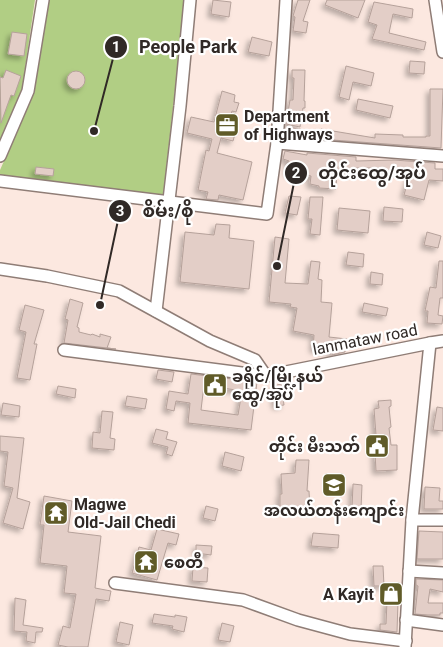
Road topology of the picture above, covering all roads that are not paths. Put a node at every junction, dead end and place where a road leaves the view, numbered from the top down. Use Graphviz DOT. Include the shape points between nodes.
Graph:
graph roads {
  1 [pos="43,0"];
  2 [pos="190,0"];
  3 [pos="286,0"];
  4 [pos="436,0"];
  5 [pos="440,20"];
  6 [pos="443,52"];
  7 [pos="277,142"];
  8 [pos="0,156"];
  9 [pos="443,156"];
  10 [pos="0,181"];
  11 [pos="168,201"];
  12 [pos="0,269"];
  13 [pos="156,311"];
  14 [pos="439,339"];
  15 [pos="64,350"];
  16 [pos="266,376"];
  17 [pos="412,520"];
  18 [pos="443,520"];
  19 [pos="409,571"];
  20 [pos="443,573"];
  21 [pos="115,583"];
  22 [pos="406,620"];
  23 [pos="443,625"];
  24 [pos="406,644"];
  1 -- 8 [label="street" via="28,91"];
  2 -- 11 [label="street"];
  3 -- 7 [label="street"];
  4 -- 5 [label="street"];
  5 -- 6 [label="street"];
  7 -- 9 [label="street"];
  7 -- 11 [label="street" via="267,214"];
  10 -- 11 [label="street"];
  11 -- 13 [label="street"];
  12 -- 13 [label="street" via="119,290"];
  13 -- 16 [label="street" via="210,341 255,360"];
  14 -- 16 [label="street, lanmataw road"];
  14 -- 17 [label="street, lanmataw road"];
  15 -- 16 [label="street, lanmataw road"];
  17 -- 18 [label="street"];
  17 -- 19 [label="street, lanmataw road"];
  19 -- 20 [label="street"];
  19 -- 22 [label="street, lanmataw road"];
  21 -- 24 [label="street" via="243,600 341,632"];
  22 -- 23 [label="street"];
  22 -- 24 [label="street, lanmataw road"];
}
